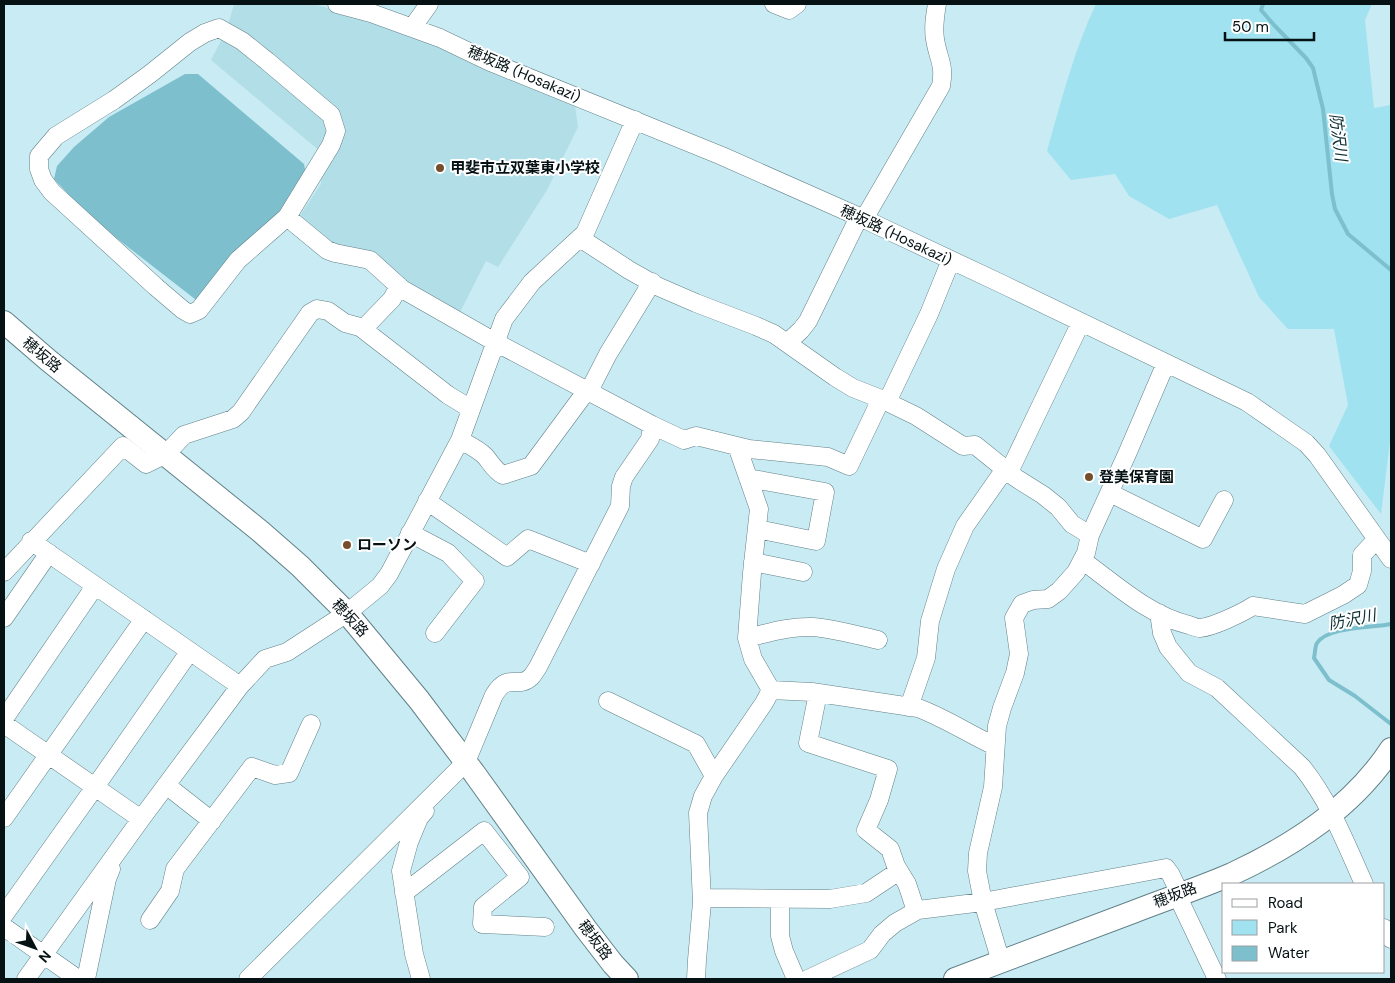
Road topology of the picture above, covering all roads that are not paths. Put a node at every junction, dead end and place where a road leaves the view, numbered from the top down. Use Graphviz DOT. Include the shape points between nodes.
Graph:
graph roads {
  1 [pos="337,4"];
  2 [pos="430,4"];
  3 [pos="774,4"];
  4 [pos="797,4"];
  5 [pos="937,4"];
  6 [pos="412,28"];
  7 [pos="635,120"];
  8 [pos="287,217"];
  9 [pos="861,218"];
  10 [pos="580,238"];
  11 [pos="951,260"];
  12 [pos="652,282"];
  13 [pos="399,286"];
  14 [pos="4,322"];
  15 [pos="1081,322"];
  16 [pos="363,329"];
  17 [pos="495,342"];
  18 [pos="787,343"];
  19 [pos="1166,363"];
  20 [pos="589,391"];
  21 [pos="884,401"];
  22 [pos="471,409"];
  23 [pos="652,425"];
  24 [pos="460,440"];
  25 [pos="736,446"];
  26 [pos="166,454"];
  27 [pos="1007,470"];
  28 [pos="748,478"];
  29 [pos="1110,493"];
  30 [pos="1224,500"];
  31 [pos="427,501"];
  32 [pos="757,529"];
  33 [pos="410,533"];
  34 [pos="1090,535"];
  35 [pos="1377,539"];
  36 [pos="32,541"];
  37 [pos="49,554"];
  38 [pos="1082,560"];
  39 [pos="1391,560"];
  40 [pos="753,562"];
  41 [pos="591,564"];
  42 [pos="5,566"];
  43 [pos="802,572"];
  44 [pos="95,586"];
  45 [pos="347,613"];
  46 [pos="1159,614"];
  47 [pos="4,618"];
  48 [pos="144,619"];
  49 [pos="435,633"];
  50 [pos="747,638"];
  51 [pos="878,640"];
  52 [pos="190,651"];
  53 [pos="240,686"];
  54 [pos="771,690"];
  55 [pos="818,692"];
  56 [pos="608,701"];
  57 [pos="909,707"];
  58 [pos="4,719"];
  59 [pos="4,724"];
  60 [pos="311,724"];
  61 [pos="995,746"];
  62 [pos="1391,749"];
  63 [pos="48,755"];
  64 [pos="466,762"];
  65 [pos="714,776"];
  66 [pos="166,785"];
  67 [pos="95,787"];
  68 [pos="440,787"];
  69 [pos="1332,814"];
  70 [pos="4,818"];
  71 [pos="140,819"];
  72 [pos="212,820"];
  73 [pos="118,850"];
  74 [pos="899,871"];
  75 [pos="1364,883"];
  76 [pos="404,893"];
  77 [pos="1179,894"];
  78 [pos="702,898"];
  79 [pos="780,899"];
  80 [pos="983,902"];
  81 [pos="916,911"];
  82 [pos="4,915"];
  83 [pos="150,920"];
  84 [pos="4,926"];
  85 [pos="545,927"];
  86 [pos="43,954"];
  87 [pos="1001,962"];
  88 [pos="26,979"];
  89 [pos="78,979"];
  90 [pos="86,979"];
  91 [pos="248,979"];
  92 [pos="421,979"];
  93 [pos="627,979"];
  94 [pos="696,979"];
  95 [pos="796,979"];
  96 [pos="808,979"];
  97 [pos="955,979"];
  98 [pos="1217,979"];
  1 -- 6 [label="street, 穂坂路 (Hosakazi)"];
  2 -- 6 [label="street"];
  3 -- 4 [label="street" via="789,10"];
  5 -- 9 [label="street" via="934,24 942,63 941,86"];
  6 -- 7 [label="street, 穂坂路 (Hosakazi)"];
  7 -- 9 [label="street, 穂坂路 (Hosakazi)"];
  7 -- 10 [label="street"];
  8 -- 8 [label="street" via="331,145 336,131 331,115 267,61 219,28 190,42 114,100 56,136 40,156 39,169 52,192 190,314 199,310 238,260"];
  8 -- 13 [label="street" via="327,250 370,260"];
  9 -- 11 [label="street, 穂坂路 (Hosakazi)"];
  9 -- 18 [label="street" via="808,321"];
  10 -- 12 [label="street"];
  10 -- 17 [label="street" via="532,282 504,319"];
  11 -- 15 [label="street, 穂坂路 (Hosakazi)"];
  11 -- 21 [label="street" via="929,314"];
  12 -- 18 [label="street" via="774,334"];
  12 -- 20 [label="street"];
  13 -- 16 [label="street" via="392,299"];
  13 -- 17 [label="street"];
  14 -- 26 [label="main road, 穂坂路"];
  15 -- 19 [label="street, 穂坂路 (Hosakazi)"];
  15 -- 27 [label="street"];
  16 -- 22 [label="street"];
  16 -- 26 [label="street" via="345,323 328,311 317,309 310,313 241,412 232,419 184,435"];
  17 -- 20 [label="street"];
  17 -- 22 [label="street"];
  18 -- 21 [label="street" via="847,384"];
  19 -- 29 [label="street"];
  19 -- 35 [label="street, 穂坂路 (Hosakazi)" via="1247,402 1306,443 1318,455"];
  20 -- 23 [label="street"];
  20 -- 24 [label="street" via="531,466 503,475 477,449"];
  21 -- 25 [label="street" via="849,466 828,458"];
  21 -- 27 [label="street" via="916,416 963,446 975,445"];
  22 -- 24 [label="street"];
  23 -- 25 [label="street" via="684,440 696,436"];
  23 -- 41 [label="street" via="650,438 620,486 620,506"];
  24 -- 31 [label="street"];
  25 -- 28 [label="street"];
  26 -- 36 [label="street" via="146,464 123,446"];
  26 -- 45 [label="main road, 穂坂路" via="300,566"];
  27 -- 34 [label="street" via="1043,495 1072,524"];
  27 -- 57 [label="street" via="965,526 946,569 930,621 926,658"];
  28 -- 32 [label="street" via="759,509"];
  28 -- 32 [label="street" via="825,492 816,541"];
  29 -- 30 [label="street" via="1203,539"];
  29 -- 34 [label="street"];
  31 -- 33 [label="street"];
  31 -- 41 [label="street" via="506,557 528,539"];
  32 -- 40 [label="street"];
  33 -- 45 [label="street" via="380,586"];
  33 -- 49 [label="street" via="448,553 475,581"];
  34 -- 38 [label="street"];
  35 -- 39 [label="street, 穂坂路 (Hosakazi)"];
  35 -- 46 [label="street" via="1362,555 1358,585 1305,614 1253,606 1200,628"];
  36 -- 37 [label="street"];
  36 -- 42 [label="street"];
  37 -- 44 [label="street"];
  37 -- 47 [label="street"];
  38 -- 46 [label="street"];
  38 -- 61 [label="street" via="1059,591 1048,599 1022,604 1014,618 1019,654 997,726"];
  40 -- 43 [label="street"];
  40 -- 50 [label="street"];
  41 -- 64 [label="street" via="531,677 521,682 507,681 499,686"];
  44 -- 48 [label="street"];
  44 -- 58 [label="street"];
  45 -- 53 [label="street" via="287,652 265,659"];
  45 -- 64 [label="main road, 穂坂路"];
  46 -- 69 [label="street" via="1168,647 1189,673 1217,688 1302,767"];
  48 -- 52 [label="street"];
  48 -- 63 [label="street"];
  50 -- 51 [label="street" via="811,627"];
  50 -- 54 [label="street" via="753,659"];
  52 -- 53 [label="street"];
  52 -- 67 [label="street"];
  53 -- 66 [label="street"];
  54 -- 55 [label="street"];
  54 -- 65 [label="street"];
  55 -- 57 [label="street"];
  55 -- 74 [label="street" via="808,743 888,769 866,830 890,849"];
  56 -- 65 [label="street" via="696,744"];
  57 -- 61 [label="street" via="933,714"];
  59 -- 63 [label="street"];
  60 -- 72 [label="street" via="288,773 275,776 252,767"];
  61 -- 80 [label="street" via="993,787 978,853 977,871"];
  62 -- 69 [label="main road, 穂坂路" via="1362,785"];
  63 -- 67 [label="street"];
  63 -- 70 [label="street"];
  64 -- 68 [label="street"];
  64 -- 93 [label="main road, 穂坂路" via="586,928"];
  65 -- 78 [label="street" via="698,813"];
  66 -- 71 [label="street"];
  66 -- 72 [label="street"];
  67 -- 71 [label="street"];
  67 -- 82 [label="street"];
  68 -- 76 [label="street" via="419,818 409,842 402,871"];
  68 -- 91 [label="street"];
  69 -- 75 [label="street"];
  69 -- 77 [label="main road, 穂坂路" via="1283,848 1231,874"];
  71 -- 73 [label="street"];
  72 -- 83 [label="street" via="175,869 170,892"];
  73 -- 86 [label="street"];
  73 -- 90 [label="street" via="106,880"];
  74 -- 79 [label="street" via="866,893 830,899"];
  74 -- 81 [label="street"];
  76 -- 85 [label="street" via="484,831 520,878 483,907 482,924"];
  76 -- 92 [label="street"];
  77 -- 80 [label="street" via="1166,868"];
  77 -- 87 [label="main road, 穂坂路"];
  77 -- 98 [label="street"];
  78 -- 79 [label="street"];
  78 -- 94 [label="street"];
  79 -- 95 [label="street" via="780,936"];
  80 -- 81 [label="street"];
  80 -- 87 [label="street"];
  81 -- 96 [label="street" via="882,934 870,950"];
  84 -- 86 [label="street"];
  86 -- 88 [label="street"];
  86 -- 89 [label="street"];
  87 -- 97 [label="main road, 穂坂路"];
}
